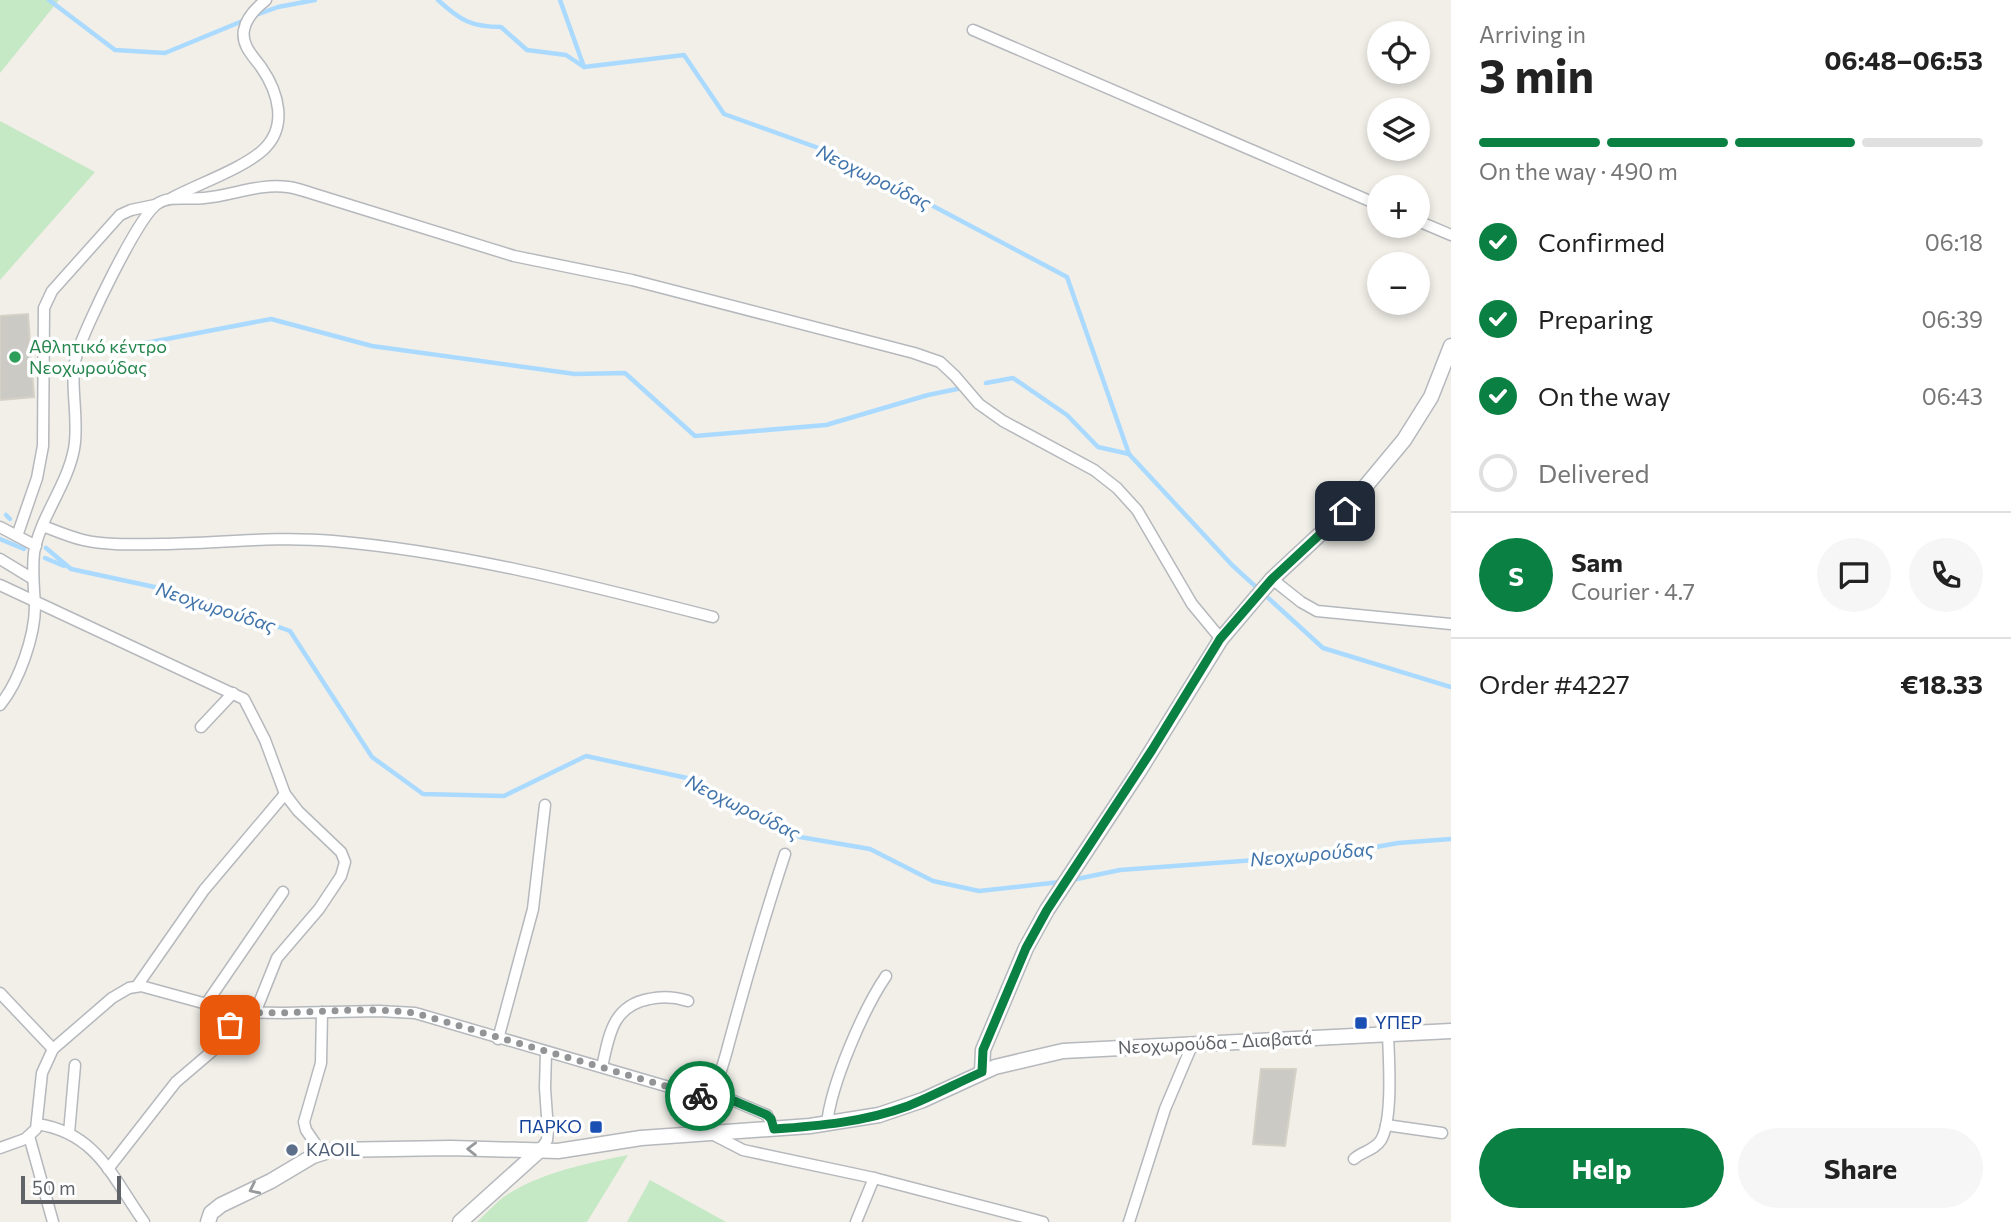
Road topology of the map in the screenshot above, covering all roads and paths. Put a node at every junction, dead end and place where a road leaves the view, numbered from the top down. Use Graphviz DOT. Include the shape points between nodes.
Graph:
graph roads {
  1 [pos="266,0"];
  2 [pos="973,30"];
  3 [pos="170,199"];
  4 [pos="1367,200"];
  5 [pos="155,205"];
  6 [pos="1430,226"];
  7 [pos="1451,236"];
  8 [pos="1451,346"];
  9 [pos="43,526"];
  10 [pos="1,527"];
  11 [pos="17,536"];
  12 [pos="36,546"];
  13 [pos="0,559"];
  14 [pos="33,579"];
  15 [pos="1272,579"];
  16 [pos="0,585"];
  17 [pos="34,602"];
  18 [pos="713,617"];
  19 [pos="1451,624"];
  20 [pos="1220,639"];
  21 [pos="233,693"];
  22 [pos="0,705"];
  23 [pos="201,727"];
  24 [pos="285,794"];
  25 [pos="545,804"];
  26 [pos="785,854"];
  27 [pos="283,892"];
  28 [pos="886,976"];
  29 [pos="137,986"];
  30 [pos="0,993"];
  31 [pos="688,1001"];
  32 [pos="206,1004"];
  33 [pos="236,1012"];
  34 [pos="322,1012"];
  35 [pos="255,1013"];
  36 [pos="1451,1031"];
  37 [pos="1388,1035"];
  38 [pos="498,1039"];
  39 [pos="1193,1043"];
  40 [pos="53,1049"];
  41 [pos="546,1052"];
  42 [pos="75,1065"];
  43 [pos="602,1068"];
  44 [pos="982,1072"];
  45 [pos="715,1096"];
  46 [pos="37,1124"];
  47 [pos="827,1124"];
  48 [pos="1386,1125"];
  49 [pos="774,1129"];
  50 [pos="69,1133"];
  51 [pos="710,1133"];
  52 [pos="1442,1133"];
  53 [pos="29,1136"];
  54 [pos="0,1148"];
  55 [pos="540,1150"];
  56 [pos="321,1152"];
  57 [pos="1354,1159"];
  58 [pos="108,1169"];
  59 [pos="874,1178"];
  60 [pos="53,1222"];
  61 [pos="144,1222"];
  62 [pos="208,1222"];
  63 [pos="460,1222"];
  64 [pos="856,1222"];
  65 [pos="1042,1222"];
  66 [pos="1129,1222"];
  1 -- 3 [label="street" via="244,28 244,39 278,103 275,135 262,151"];
  2 -- 4 [label="street"];
  3 -- 5 [label="street"];
  3 -- 20 [label="street" via="288,187 514,256 632,279 940,362 979,404 1117,488 1137,510 1192,604"];
  5 -- 9 [label="street" via="122,258 76,355 74,453"];
  5 -- 11 [label="street" via="120,215 52,292 44,308 43,446"];
  6 -- 7 [label="street"];
  8 -- 15 [label="street" via="1431,397 1404,440 1345,511"];
  9 -- 12 [label="street"];
  9 -- 18 [label="street" via="108,543 283,539 372,546 510,569"];
  10 -- 11 [label="street"];
  11 -- 12 [label="street"];
  12 -- 14 [label="street"];
  13 -- 14 [label="street"];
  14 -- 17 [label="street"];
  15 -- 19 [label="street" via="1317,611"];
  15 -- 20 [label="street"];
  16 -- 17 [label="street"];
  17 -- 21 [label="street"];
  17 -- 22 [label="street" via="22,661"];
  20 -- 44 [label="street" via="1026,948 983,1050"];
  21 -- 23 [label="street"];
  21 -- 24 [label="street" via="244,699 257,722"];
  24 -- 29 [label="street" via="204,890"];
  24 -- 35 [label="street" via="341,852 345,862 319,909 272,966"];
  25 -- 38 [label="street" via="533,909"];
  26 -- 45 [label="street"];
  27 -- 32 [label="street"];
  28 -- 47 [label="street" via="857,1031"];
  29 -- 32 [label="street"];
  29 -- 40 [label="street" via="112,998"];
  30 -- 40 [label="street"];
  31 -- 43 [label="street" via="654,998 624,1008 608,1039"];
  32 -- 33 [label="street"];
  33 -- 35 [label="street"];
  33 -- 58 [label="street" via="217,1047 176,1082"];
  34 -- 35 [label="street"];
  34 -- 38 [label="street" via="415,1013"];
  34 -- 56 [label="street" via="321,1063 304,1122"];
  36 -- 37 [label="street, Νεοχωρούδα - Διαβατά"];
  37 -- 39 [label="street, Νεοχωρούδα - Διαβατά"];
  37 -- 48 [label="street"];
  38 -- 41 [label="street"];
  39 -- 44 [label="street, Νεοχωρούδα - Διαβατά" via="1063,1052"];
  39 -- 66 [label="street" via="1165,1109"];
  40 -- 46 [label="street" via="42,1073"];
  41 -- 43 [label="street"];
  41 -- 55 [label="street" via="548,1131"];
  42 -- 50 [label="street"];
  43 -- 45 [label="street"];
  44 -- 47 [label="street, Νεοχωρούδα - Διαβατά" via="893,1111"];
  45 -- 49 [label="street" via="767,1115"];
  45 -- 51 [label="street"];
  46 -- 50 [label="street"];
  46 -- 53 [label="street"];
  47 -- 49 [label="street, Νεοχωρούδα - Διαβατά"];
  48 -- 52 [label="street"];
  48 -- 57 [label="street" via="1376,1146"];
  49 -- 51 [label="street, Νεοχωρούδα - Διαβατά"];
  50 -- 58 [label="street" via="89,1145"];
  51 -- 55 [label="street, Νεοχωρούδα - Διαβατά" via="615,1141 566,1151"];
  51 -- 59 [label="street" via="743,1150"];
  53 -- 54 [label="street"];
  53 -- 60 [label="street"];
  55 -- 56 [label="street, Νεοχωρούδα - Διαβατά, one-way"];
  55 -- 63 [label="street"];
  56 -- 62 [label="street, one-way" via="218,1206"];
  58 -- 61 [label="street"];
  59 -- 64 [label="street"];
  59 -- 65 [label="street"];
}
